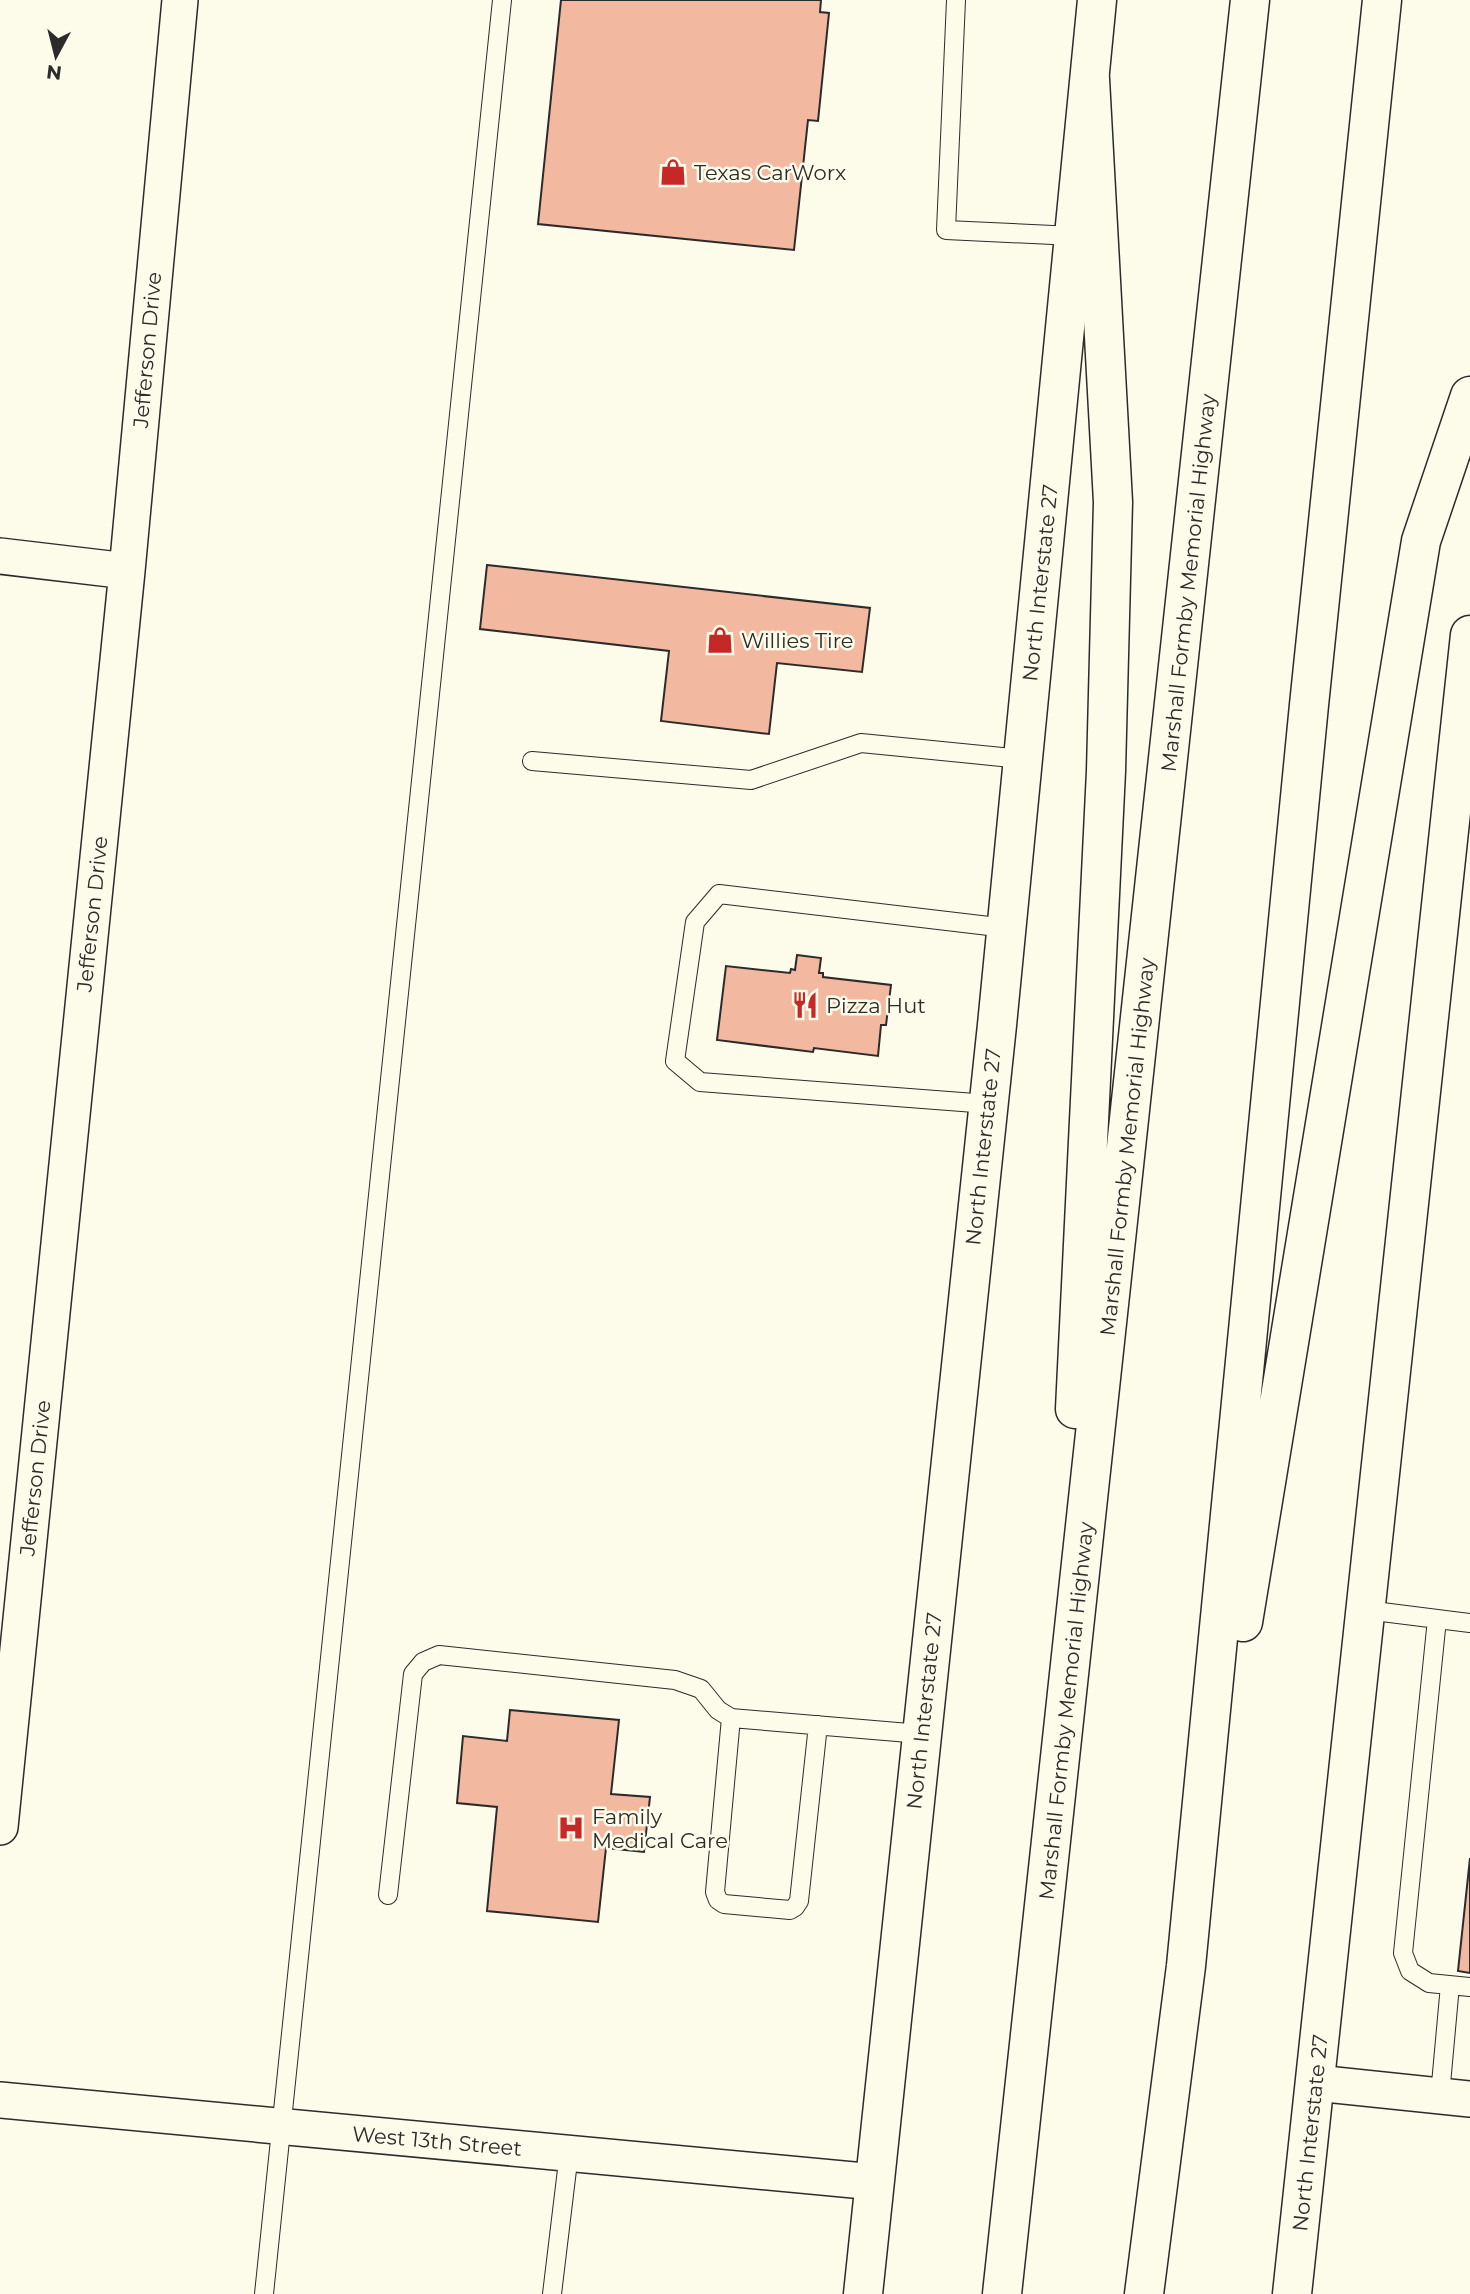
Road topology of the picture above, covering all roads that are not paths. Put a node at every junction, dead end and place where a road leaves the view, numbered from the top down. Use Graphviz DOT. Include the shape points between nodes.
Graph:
graph roads {
  1 [pos="180,0"];
  2 [pos="502,0"];
  3 [pos="956,0"];
  4 [pos="1097,0"];
  5 [pos="1250,0"];
  6 [pos="1382,0"];
  7 [pos="1090,79"];
  8 [pos="1074,236"];
  9 [pos="1470,396"];
  10 [pos="0,556"];
  11 [pos="127,571"];
  12 [pos="1470,635"];
  13 [pos="1022,759"];
  14 [pos="531,761"];
  15 [pos="1462,784"];
  16 [pos="1006,928"];
  17 [pos="988,1104"];
  18 [pos="1366,1610"];
  19 [pos="1437,1619"];
  20 [pos="1470,1623"];
  21 [pos="732,1718"];
  22 [pos="818,1725"];
  23 [pos="921,1734"];
  24 [pos="1055,1814"];
  25 [pos="0,1827"];
  26 [pos="388,1895"];
  27 [pos="1186,1966"];
  28 [pos="1450,1985"];
  29 [pos="1470,1987"];
  30 [pos="1316,2083"];
  31 [pos="1455,2097"];
  32 [pos="0,2100"];
  33 [pos="282,2126"];
  34 [pos="569,2153"];
  35 [pos="875,2182"];
  36 [pos="264,2294"];
  37 [pos="552,2294"];
  38 [pos="863,2294"];
  39 [pos="1002,2294"];
  40 [pos="1144,2294"];
  41 [pos="1292,2294"];
  1 -- 11 [label="street, Jefferson Drive"];
  2 -- 33 [label="lane"];
  3 -- 8 [label="lane" via="946,230"];
  4 -- 7 [label="main road, North Interstate 27"];
  5 -- 24 [label="main road, Marshall Formby Memorial Highway"];
  6 -- 27 [label="main road"];
  7 -- 8 [label="main road, North Interstate 27"];
  7 -- 24 [label="main road" via="1113,502 1106,771"];
  8 -- 13 [label="main road, North Interstate 27"];
  9 -- 27 [label="main road" via="1421,541"];
  10 -- 11 [label="street"];
  11 -- 25 [label="street, Jefferson Drive"];
  12 -- 15 [label="main road, North Interstate 27"];
  13 -- 14 [label="lane" via="861,743 751,780"];
  13 -- 16 [label="main road, North Interstate 27"];
  15 -- 18 [label="main road, North Interstate 27"];
  16 -- 17 [label="main road, North Interstate 27"];
  16 -- 17 [label="lane" via="719,894 695,922 675,1061 700,1082"];
  17 -- 23 [label="main road, North Interstate 27"];
  18 -- 19 [label="lane"];
  18 -- 30 [label="main road, North Interstate 27"];
  19 -- 20 [label="lane"];
  19 -- 28 [label="lane" via="1403,1952 1410,1971 1429,1983"];
  21 -- 22 [label="lane"];
  21 -- 22 [label="lane" via="715,1892 723,1904 790,1910 799,1901"];
  21 -- 26 [label="lane" via="718,1710 701,1689 675,1680 439,1655 422,1662 413,1674"];
  22 -- 23 [label="lane"];
  23 -- 35 [label="main road, North Interstate 27"];
  24 -- 39 [label="main road, Marshall Formby Memorial Highway"];
  27 -- 40 [label="main road"];
  28 -- 29 [label="lane"];
  28 -- 31 [label="lane"];
  30 -- 31 [label="street"];
  30 -- 41 [label="main road, North Interstate 27"];
  32 -- 33 [label="street, West 13th Street"];
  33 -- 34 [label="street, West 13th Street"];
  33 -- 36 [label="lane"];
  34 -- 35 [label="street, West 13th Street"];
  34 -- 37 [label="lane"];
  35 -- 38 [label="main road, North Interstate 27"];
}
